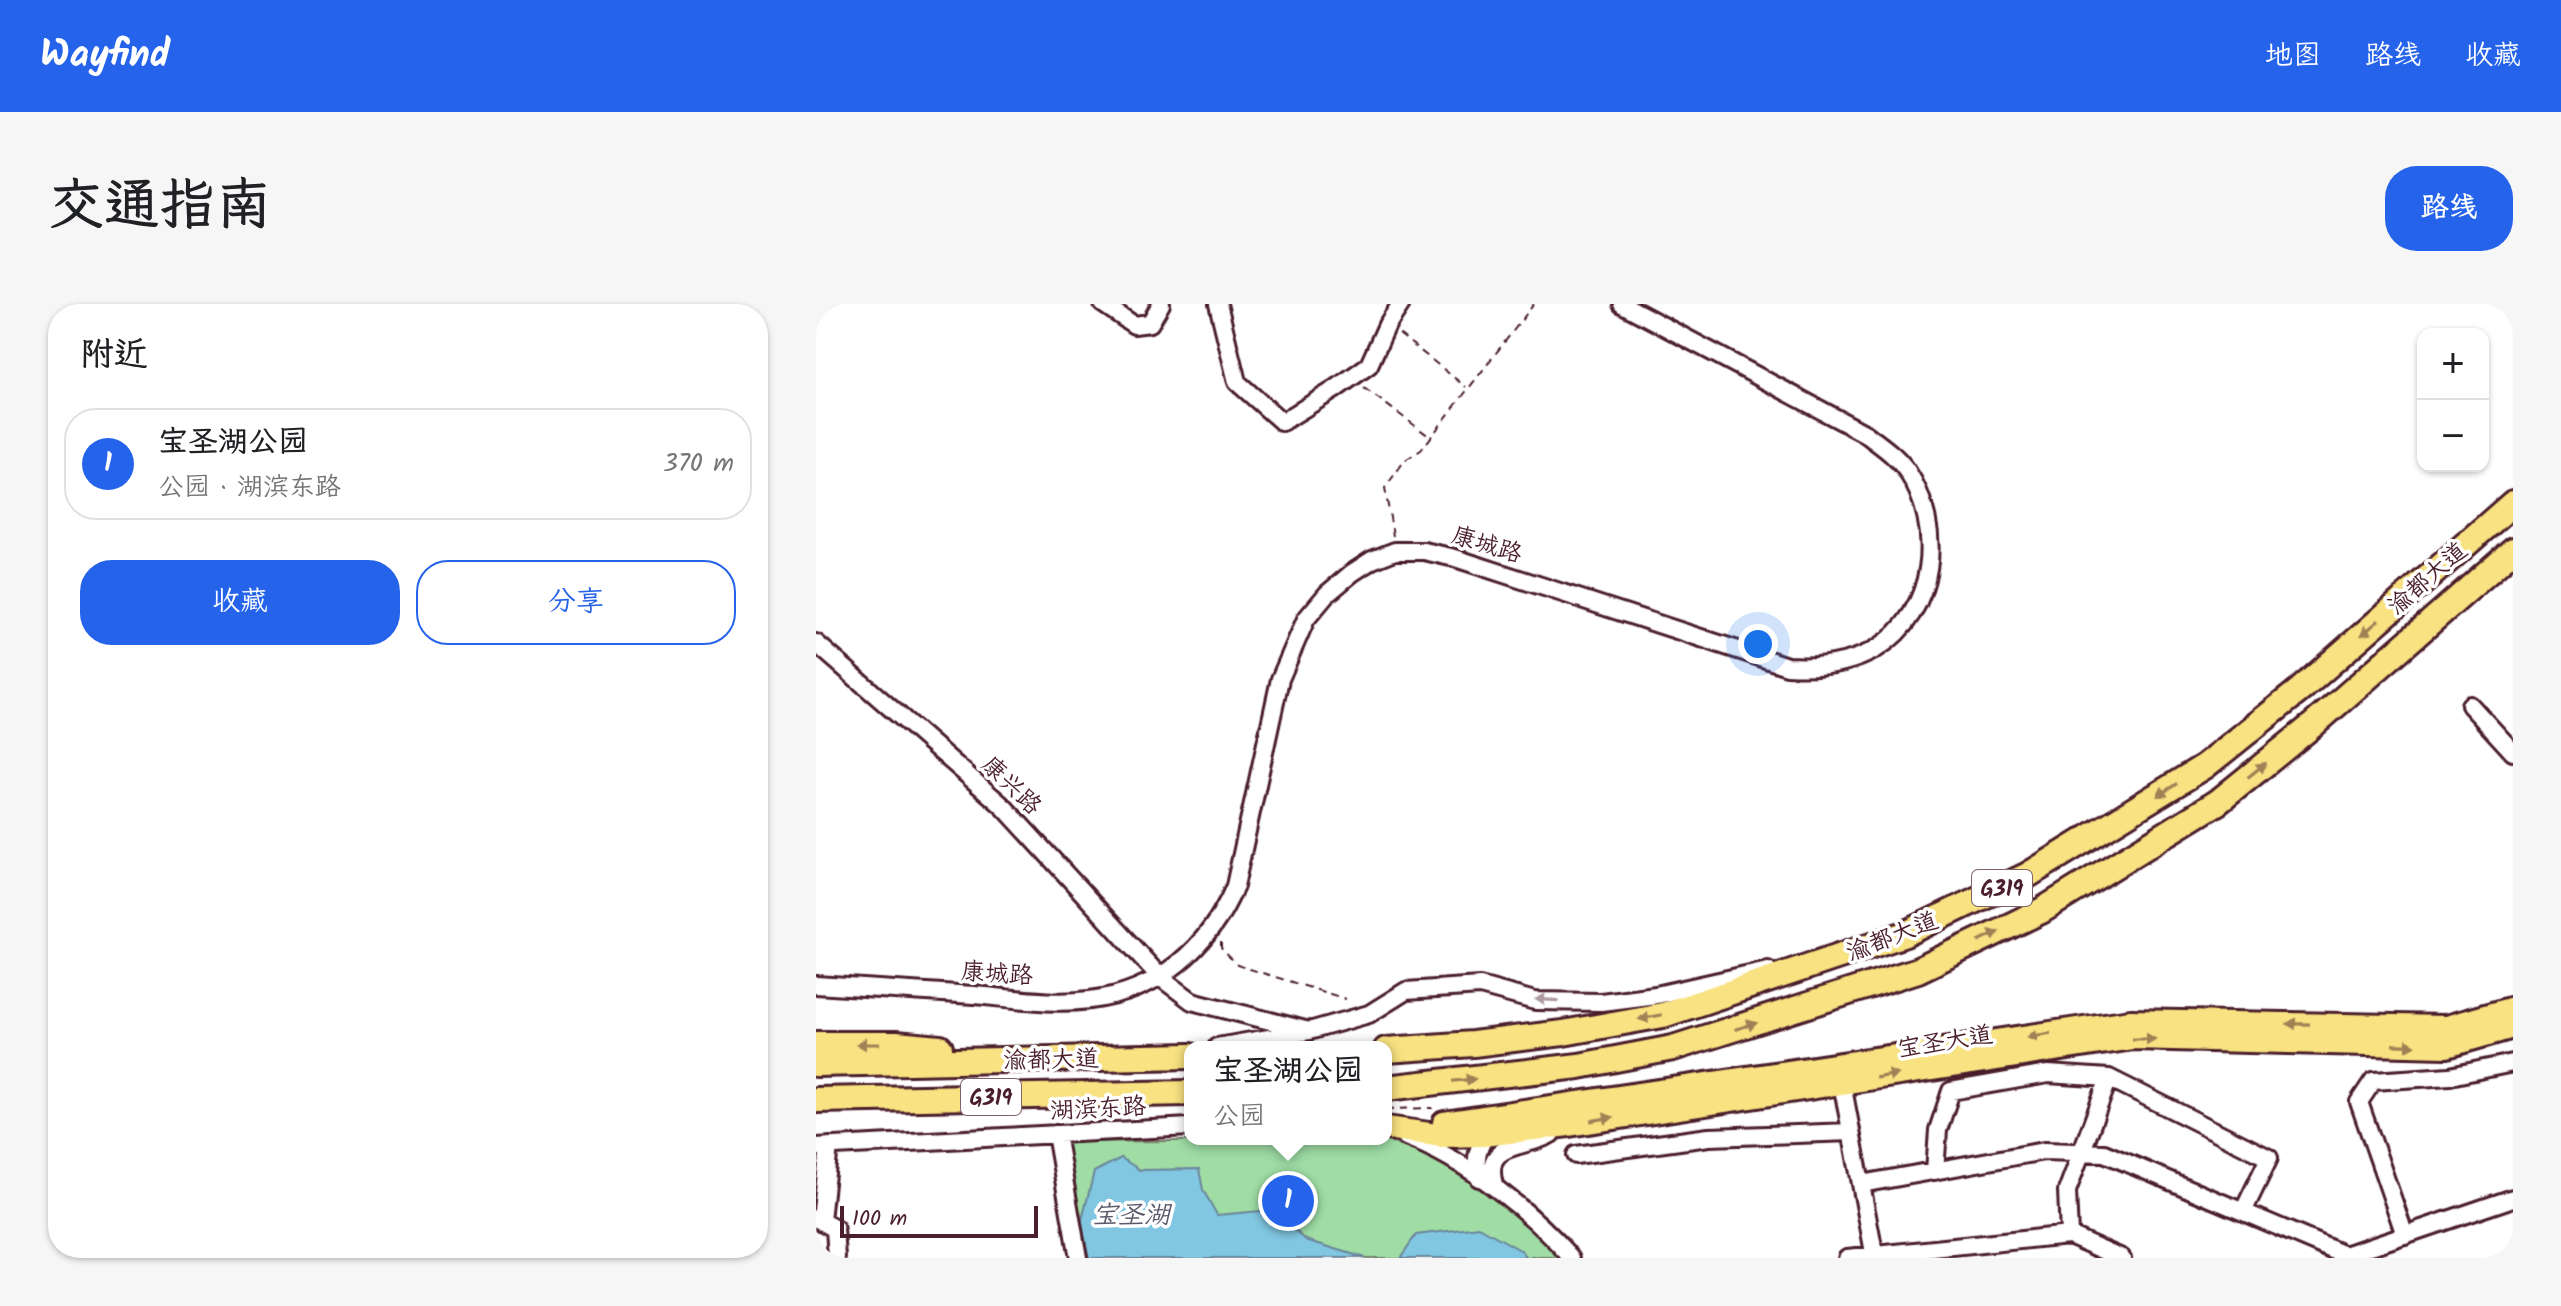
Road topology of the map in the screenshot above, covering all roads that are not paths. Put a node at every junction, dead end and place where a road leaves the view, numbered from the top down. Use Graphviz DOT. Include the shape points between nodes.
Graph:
graph roads {
  1 [pos="1103,304"];
  2 [pos="1161,304"];
  3 [pos="1218,304"];
  4 [pos="1401,304"];
  5 [pos="1622,304"];
  6 [pos="2513,503"];
  7 [pos="2513,550"];
  8 [pos="816,643"];
  9 [pos="2470,705"];
  10 [pos="2513,752"];
  11 [pos="1817,964"];
  12 [pos="1160,977"];
  13 [pos="816,985"];
  14 [pos="2513,1008"];
  15 [pos="2513,1027"];
  16 [pos="1309,1031"];
  17 [pos="1252,1041"];
  18 [pos="816,1044"];
  19 [pos="1392,1050"];
  20 [pos="1184,1054"];
  21 [pos="1058,1059"];
  22 [pos="2513,1063"];
  23 [pos="816,1064"];
  24 [pos="2109,1078"];
  25 [pos="1842,1083"];
  26 [pos="1392,1087"];
  27 [pos="1178,1093"];
  28 [pos="816,1100"];
  29 [pos="1512,1114"];
  30 [pos="816,1116"];
  31 [pos="1392,1119"];
  32 [pos="1569,1125"];
  33 [pos="1184,1127"];
  34 [pos="1392,1130"];
  35 [pos="1392,1131"];
  36 [pos="1851,1132"];
  37 [pos="1056,1134"];
  38 [pos="1486,1134"];
  39 [pos="823,1146"];
  40 [pos="2081,1152"];
  41 [pos="1576,1155"];
  42 [pos="1935,1171"];
  43 [pos="1479,1178"];
  44 [pos="1861,1184"];
  45 [pos="1495,1188"];
  46 [pos="2513,1198"];
  47 [pos="2243,1212"];
  48 [pos="818,1219"];
  49 [pos="2069,1235"];
  50 [pos="2405,1235"];
  51 [pos="1875,1256"];
  52 [pos="2345,1257"];
  53 [pos="837,1258"];
  54 [pos="1078,1258"];
  55 [pos="1572,1258"];
  56 [pos="1847,1258"];
  57 [pos="2122,1258"];
  1 -- 2 [label="street" via="1134,325 1150,323"];
  3 -- 4 [label="street" via="1237,382 1282,422 1369,365"];
  5 -- 12 [label="street, 康城路" via="1866,434 1905,468 1926,516 1930,559 1909,618 1894,636 1856,659 1787,666 1455,558 1395,551 1372,560 1327,594 1306,619 1280,679 1244,854 1224,913 1186,959"];
  6 -- 11 [label="highway, 渝都大道 / G319, one-way" via="2205,766 2028,875 1905,934"];
  26 -- 7 [label="highway, 渝都大道 / G319, one-way" via="1579,1066 1673,1048 1932,963 2041,911 2218,802"];
  8 -- 12 [label="street, 康兴路" via="1004,807"];
  9 -- 10 [label="street"];
  11 -- 16 [label="street, one-way" via="1601,1002 1535,1001 1480,986 1406,991 1369,1014"];
  11 -- 19 [label="highway, 渝都大道 / G319, one-way" via="1663,1015 1563,1033"];
  12 -- 13 [label="street, 康城路" via="1126,994 1087,1000"];
  12 -- 16 [label="street, 康兴路" via="1192,1001"];
  14 -- 29 [label="main road, 宝圣大道, one-way" via="2446,1027 2131,1021"];
  25 -- 15 [label="main road, 宝圣大道, one-way" via="2133,1038 2447,1046"];
  16 -- 17 [label="street"];
  21 -- 18 [label="highway, one-way" via="896,1044"];
  20 -- 21 [label="highway, 渝都大道 / G319"];
  21 -- 23 [label="highway, 渝都大道 / G319"];
  22 -- 50 [label="street" via="2450,1076 2373,1081 2359,1102"];
  24 -- 40 [label="street"];
  24 -- 42 [label="street" via="2048,1074 1951,1091 1938,1130"];
  24 -- 47 [label="street" via="2269,1158"];
  32 -- 25 [label="main road, 宝圣大道, one-way"];
  25 -- 36 [label="street"];
  27 -- 28 [label="highway, 渝都大道 / G319"];
  27 -- 30 [label="highway" via="952,1113"];
  29 -- 31 [label="main road, 宝圣大道" via="1442,1123"];
  29 -- 38 [label="street"];
  32 -- 38 [label="main road, 宝圣大道"];
  32 -- 45 [label="street" via="1496,1156 1490,1172"];
  33 -- 37 [label="street, 湖滨东路"];
  34 -- 38 [label="main road, 宝圣大道"];
  35 -- 43 [label="street"];
  36 -- 41 [label="street" via="1709,1137"];
  36 -- 44 [label="street"];
  37 -- 39 [label="street, 湖滨东路"];
  37 -- 54 [label="street"];
  38 -- 43 [label="street" via="1475,1165"];
  39 -- 48 [label="street"];
  40 -- 42 [label="street" via="2044,1151"];
  40 -- 47 [label="street" via="2104,1153"];
  40 -- 49 [label="street" via="2067,1191"];
  42 -- 44 [label="street"];
  43 -- 45 [label="street"];
  44 -- 51 [label="street"];
  45 -- 55 [label="street"];
  46 -- 50 [label="street"];
  47 -- 52 [label="street"];
  48 -- 53 [label="street" via="835,1229"];
  49 -- 51 [label="street"];
  49 -- 57 [label="street"];
  50 -- 52 [label="street"];
  51 -- 56 [label="street"];
}
